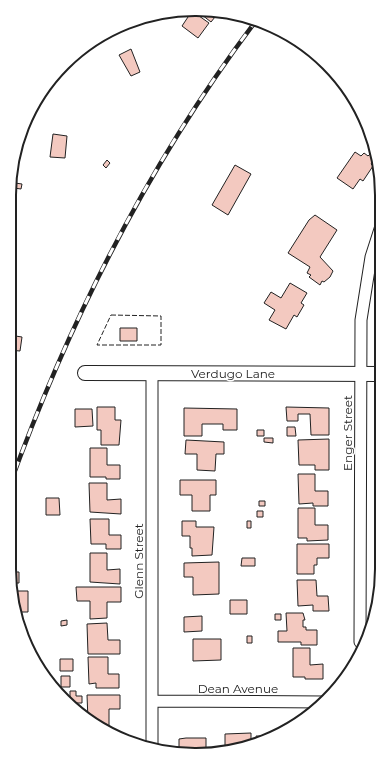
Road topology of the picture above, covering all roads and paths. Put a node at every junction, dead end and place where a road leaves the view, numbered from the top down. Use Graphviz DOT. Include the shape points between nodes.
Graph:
graph roads {
  1 [pos="375,243"];
  2 [pos="85,373"];
  3 [pos="152,373"];
  4 [pos="361,374"];
  5 [pos="375,374"];
  6 [pos="360,639"];
  7 [pos="152,701"];
  8 [pos="315,702"];
  9 [pos="152,743"];
  1 -- 4 [label="street, Enger Street" via="365,285 361,320"];
  2 -- 3 [label="street, Verdugo Lane"];
  3 -- 4 [label="street, Verdugo Lane"];
  3 -- 7 [label="street, Glenn Street"];
  4 -- 5 [label="street, Verdugo Lane"];
  4 -- 6 [label="street, Enger Street"];
  7 -- 8 [label="street, Dean Avenue"];
  7 -- 9 [label="street, Glenn Street"];
}
